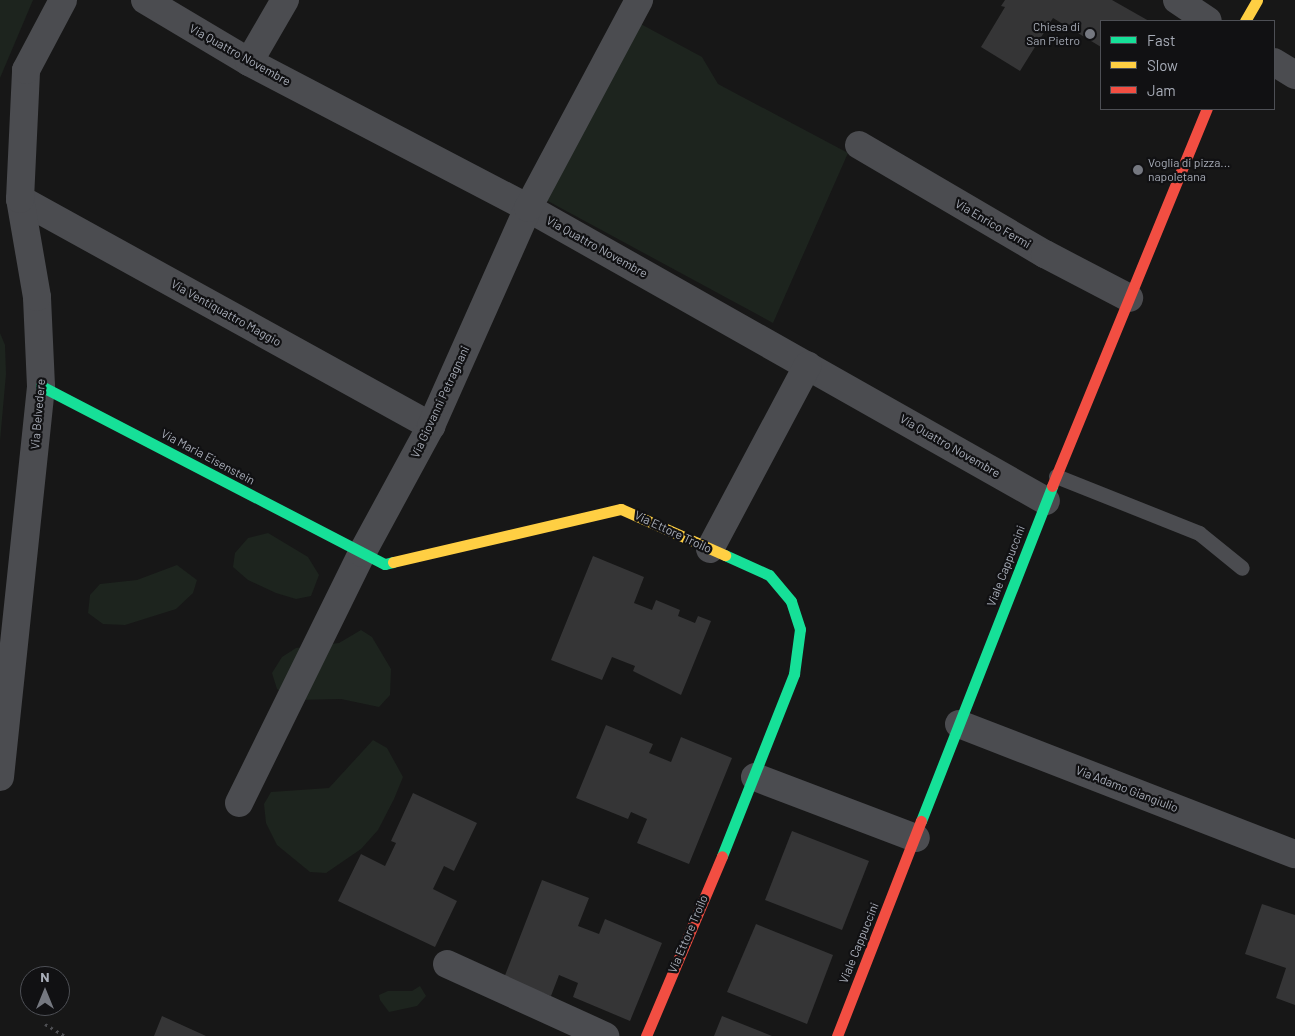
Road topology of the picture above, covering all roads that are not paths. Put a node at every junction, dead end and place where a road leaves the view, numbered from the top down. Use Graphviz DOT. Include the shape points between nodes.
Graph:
graph roads {
  1 [pos="63,0"];
  2 [pos="144,0"];
  3 [pos="285,0"];
  4 [pos="639,0"];
  5 [pos="1177,0"];
  6 [pos="1257,0"];
  7 [pos="1207,20"];
  8 [pos="1246,20"];
  9 [pos="249,62"];
  10 [pos="1275,63"];
  11 [pos="1295,75"];
  12 [pos="1206,110"];
  13 [pos="859,146"];
  14 [pos="20,199"];
  15 [pos="528,208"];
  16 [pos="1129,298"];
  17 [pos="808,365"];
  18 [pos="42,386"];
  19 [pos="431,426"];
  20 [pos="1056,476"];
  21 [pos="1046,501"];
  22 [pos="710,549"];
  23 [pos="362,553"];
  24 [pos="1242,568"];
  25 [pos="959,724"];
  26 [pos="0,777"];
  27 [pos="755,778"];
  28 [pos="239,803"];
  29 [pos="916,838"];
  30 [pos="1295,854"];
  31 [pos="447,964"];
  32 [pos="605,1036"];
  33 [pos="646,1036"];
  34 [pos="837,1036"];
  1 -- 14 [label="street, Via Belvedere" via="26,70"];
  2 -- 9 [label="street, Via Quattro Novembre"];
  3 -- 9 [label="street"];
  4 -- 15 [label="street, Via Giovanni Petragnani"];
  5 -- 7 [label="street"];
  6 -- 8 [label="street"];
  9 -- 15 [label="street, Via Quattro Novembre"];
  10 -- 11 [label="street"];
  12 -- 16 [label="street, Viale Cappuccini"];
  13 -- 16 [label="street, Via Enrico Fermi" via="1045,254"];
  14 -- 18 [label="street, Via Belvedere" via="37,297"];
  14 -- 19 [label="street, Via Ventiquattro Maggio"];
  15 -- 17 [label="street, Via Quattro Novembre"];
  15 -- 19 [label="street, Via Giovanni Petragnani"];
  16 -- 20 [label="street, Viale Cappuccini"];
  17 -- 21 [label="street, Via Quattro Novembre"];
  17 -- 22 [label="street"];
  18 -- 23 [label="street, Via Maria Eisenstein"];
  18 -- 26 [label="street, Via Belvedere"];
  19 -- 23 [label="street, Via Giovanni Petragnani"];
  20 -- 21 [label="street, Viale Cappuccini"];
  20 -- 24 [label="lane" via="1199,533"];
  21 -- 25 [label="street, Viale Cappuccini"];
  22 -- 23 [label="street, Via Ettore Troilo" via="622,509 385,564"];
  22 -- 27 [label="street, Via Ettore Troilo" via="769,575 791,601 800,629 794,674"];
  23 -- 28 [label="street, Via Giovanni Petragnani"];
  25 -- 29 [label="street, Viale Cappuccini"];
  25 -- 30 [label="street, Via Adamo Giangiulio"];
  27 -- 29 [label="street"];
  27 -- 33 [label="street, Via Ettore Troilo"];
  29 -- 34 [label="street, Viale Cappuccini"];
  31 -- 32 [label="street"];
}
